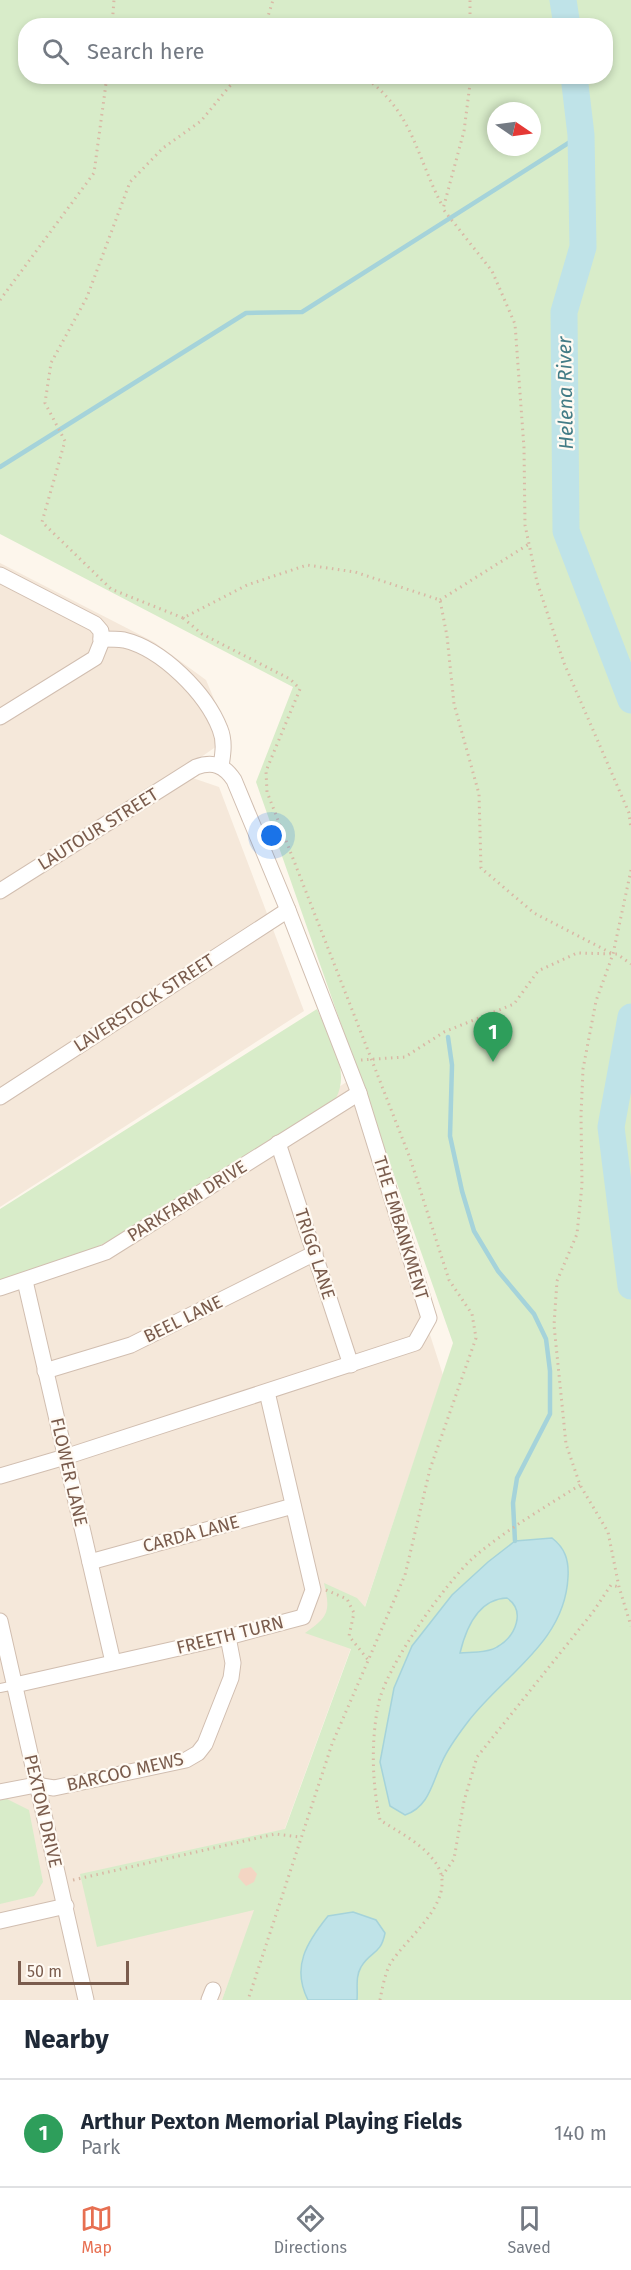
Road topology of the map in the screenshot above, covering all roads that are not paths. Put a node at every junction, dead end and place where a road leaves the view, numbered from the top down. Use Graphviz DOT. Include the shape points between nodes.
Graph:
graph roads {
  1 [pos="0,575"];
  2 [pos="101,639"];
  3 [pos="0,717"];
  4 [pos="221,766"];
  5 [pos="0,891"];
  6 [pos="288,910"];
  7 [pos="358,1093"];
  8 [pos="0,1097"];
  9 [pos="278,1143"];
  10 [pos="315,1253"];
  11 [pos="25,1281"];
  12 [pos="1,1288"];
  13 [pos="351,1365"];
  14 [pos="45,1371"];
  15 [pos="267,1392"];
  16 [pos="65,1457"];
  17 [pos="0,1476"];
  18 [pos="293,1506"];
  19 [pos="90,1562"];
  20 [pos="0,1621"];
  21 [pos="228,1638"];
  22 [pos="113,1662"];
  23 [pos="7,1687"];
  24 [pos="36,1785"];
  25 [pos="0,1792"];
  26 [pos="66,1906"];
  27 [pos="0,1921"];
  28 [pos="86,2000"];
  1 -- 2 [label="street" via="95,624"];
  2 -- 3 [label="street" via="95,658"];
  2 -- 4 [label="street" via="124,640 157,654 185,677 220,729 224,749"];
  4 -- 5 [label="street, LAUTOUR STREET" via="196,767"];
  4 -- 6 [label="street, THE EMBANKMENT" via="234,780"];
  6 -- 7 [label="street, THE EMBANKMENT"];
  6 -- 8 [label="street, LAVERSTOCK STREET"];
  7 -- 9 [label="street, PARKFARM DRIVE"];
  7 -- 13 [label="street, THE EMBANKMENT" via="429,1318 415,1343"];
  9 -- 10 [label="street, TRIGG LANE"];
  9 -- 11 [label="street, PARKFARM DRIVE" via="106,1252"];
  10 -- 13 [label="street, TRIGG LANE"];
  10 -- 14 [label="street, BEEL LANE" via="131,1345"];
  11 -- 12 [label="street, PARKFARM DRIVE"];
  11 -- 14 [label="street, FLOWER LANE"];
  13 -- 15 [label="street, THE EMBANKMENT"];
  14 -- 16 [label="street, FLOWER LANE"];
  15 -- 16 [label="street, THE EMBANKMENT"];
  15 -- 18 [label="street"];
  16 -- 17 [label="street, THE EMBANKMENT"];
  16 -- 19 [label="street, FLOWER LANE"];
  18 -- 19 [label="street, CARDA LANE"];
  18 -- 21 [label="street, FREETH TURN" via="313,1590 303,1617"];
  19 -- 22 [label="street, FLOWER LANE"];
  20 -- 23 [label="street, PEXTON DRIVE"];
  21 -- 22 [label="street, FREETH TURN"];
  21 -- 24 [label="street, BARCOO MEWS" via="233,1664 231,1678 198,1753 186,1760 54,1788"];
  22 -- 23 [label="street, FREETH TURN"];
  23 -- 24 [label="street, PEXTON DRIVE"];
  24 -- 25 [label="street"];
  24 -- 26 [label="street, PEXTON DRIVE"];
  26 -- 27 [label="street"];
  26 -- 28 [label="street, PEXTON DRIVE"];
}
